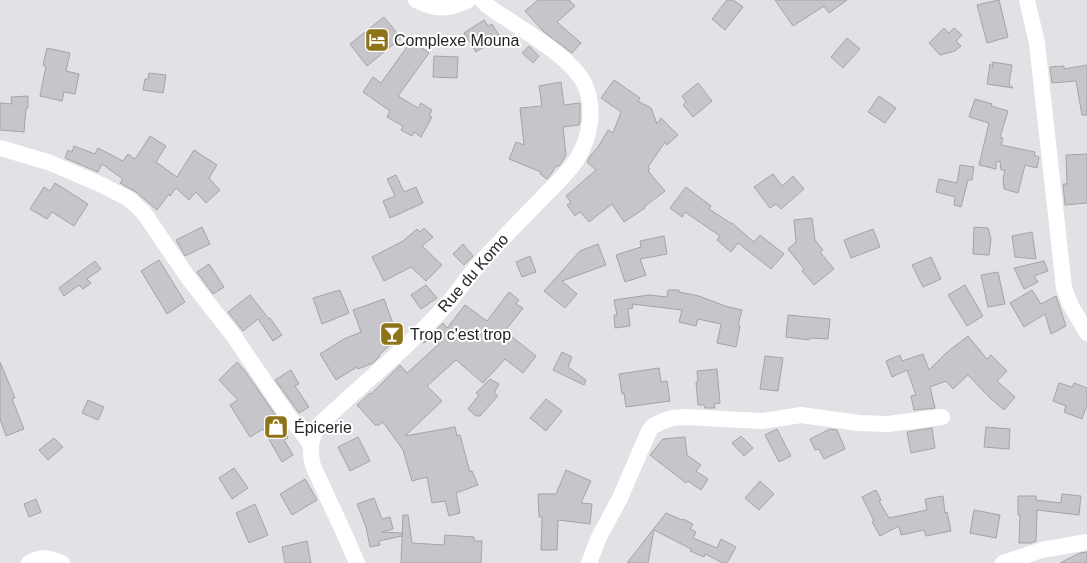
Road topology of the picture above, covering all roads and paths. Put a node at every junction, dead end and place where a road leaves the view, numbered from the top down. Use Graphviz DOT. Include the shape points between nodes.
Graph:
graph roads {
  1 [pos="416,0"];
  2 [pos="468,0"];
  3 [pos="482,0"];
  4 [pos="1027,0"];
  5 [pos="0,148"];
  6 [pos="1087,333"];
  7 [pos="942,417"];
  8 [pos="310,444"];
  9 [pos="1087,542"];
  10 [pos="30,563"];
  11 [pos="62,563"];
  12 [pos="357,563"];
  13 [pos="589,563"];
  14 [pos="1003,563"];
  1 -- 2 [label="street" via="436,8 446,8"];
  3 -- 8 [label="street, Rue du Komo" via="551,49 584,83 590,108 585,143 562,178 495,246 449,302 319,425"];
  4 -- 6 [label="street" via="1036,43 1064,288"];
  5 -- 8 [label="street" via="48,162 102,185 129,199 144,213"];
  7 -- 13 [label="street" via="888,424 801,414 762,421 686,417 664,421 649,431"];
  8 -- 12 [label="street" via="313,466"];
  9 -- 14 [label="street" via="1042,550"];
  10 -- 11 [label="street" via="39,558"];
}
